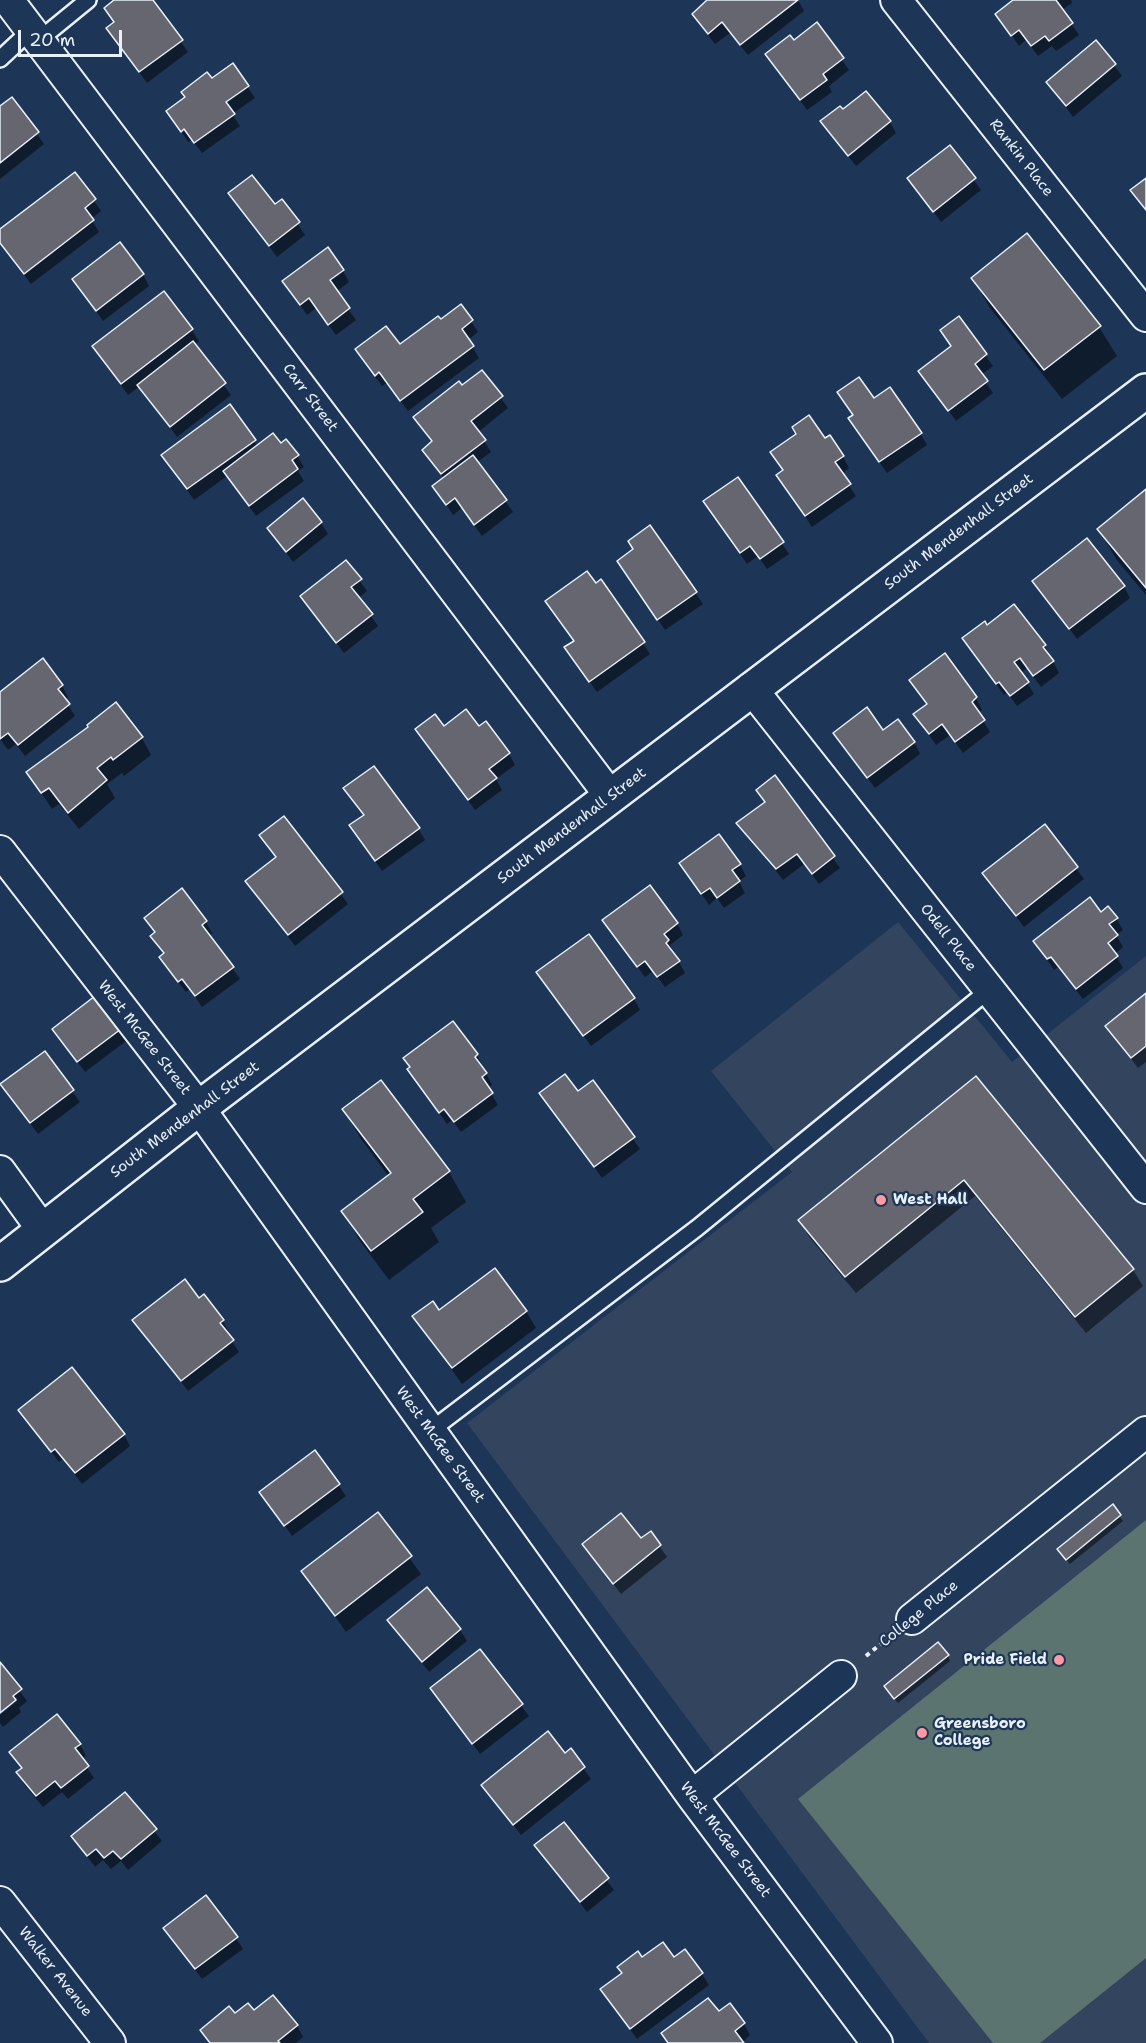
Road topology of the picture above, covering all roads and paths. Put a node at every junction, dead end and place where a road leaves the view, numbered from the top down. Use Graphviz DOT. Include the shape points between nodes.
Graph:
graph roads {
  1 [pos="8,0"];
  2 [pos="88,0"];
  3 [pos="896,0"];
  4 [pos="35,35"];
  5 [pos="0,59"];
  6 [pos="1146,316"];
  7 [pos="1146,391"];
  8 [pos="751,688"];
  9 [pos="611,797"];
  10 [pos="0,851"];
  11 [pos="989,990"];
  12 [pos="199,1108"];
  13 [pos="0,1171"];
  14 [pos="1146,1188"];
  15 [pos="42,1229"];
  16 [pos="0,1264"];
  17 [pos="430,1431"];
  18 [pos="1146,1432"];
  19 [pos="912,1619"];
  20 [pos="841,1676"];
  21 [pos="692,1796"];
  22 [pos="0,1902"];
  23 [pos="110,2043"];
  24 [pos="877,2043"];
  1 -- 4 [label="street, Carr Street"];
  2 -- 4 [label="lane"];
  3 -- 6 [label="street, Rankin Place"];
  4 -- 5 [label="lane"];
  4 -- 9 [label="street, Carr Street"];
  7 -- 8 [label="street, South Mendenhall Street"];
  8 -- 9 [label="street, South Mendenhall Street"];
  8 -- 11 [label="street, Odell Place"];
  9 -- 12 [label="street, South Mendenhall Street"];
  10 -- 12 [label="street, West McGee Street"];
  11 -- 14 [label="street, Odell Place"];
  11 -- 17 [label="lane" via="697,1228"];
  12 -- 15 [label="street, South Mendenhall Street"];
  12 -- 17 [label="street, West McGee Street"];
  13 -- 15 [label="street"];
  15 -- 16 [label="street, South Mendenhall Street"];
  17 -- 21 [label="street, West McGee Street"];
  18 -- 19 [label="street, College Place"];
  19 -- 20 [label="path, College Place"];
  20 -- 21 [label="street"];
  21 -- 24 [label="street, West McGee Street"];
  22 -- 23 [label="street, Walker Avenue"];
}
